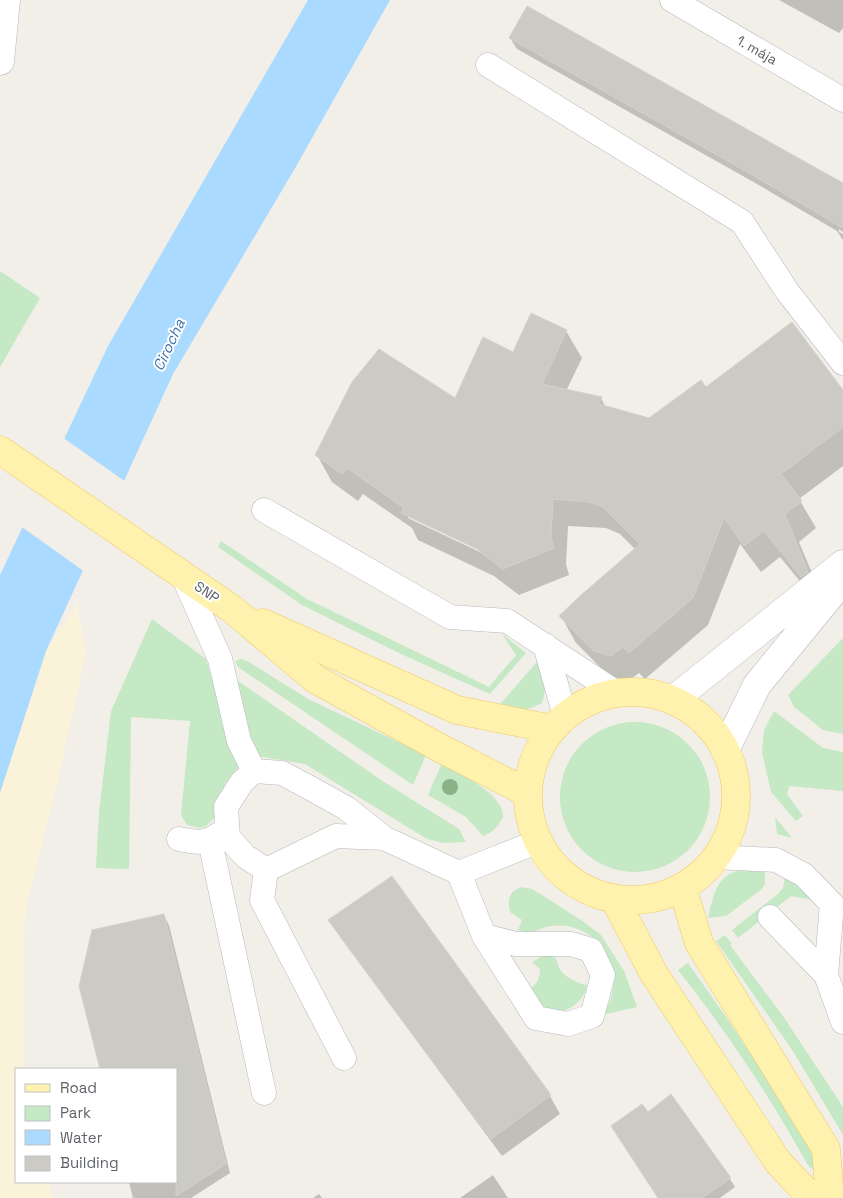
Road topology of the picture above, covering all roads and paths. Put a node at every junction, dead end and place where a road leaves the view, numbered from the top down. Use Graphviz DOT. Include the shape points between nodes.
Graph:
graph roads {
  1 [pos="6,0"];
  2 [pos="672,0"];
  3 [pos="0,61"];
  4 [pos="488,65"];
  5 [pos="843,100"];
  6 [pos="843,363"];
  7 [pos="0,450"];
  8 [pos="264,510"];
  9 [pos="843,564"];
  10 [pos="183,576"];
  11 [pos="843,580"];
  12 [pos="232,609"];
  13 [pos="545,645"];
  14 [pos="617,693"];
  15 [pos="673,700"];
  16 [pos="558,723"];
  17 [pos="725,750"];
  18 [pos="254,771"];
  19 [pos="528,793"];
  20 [pos="218,834"];
  21 [pos="384,838"];
  22 [pos="179,839"];
  23 [pos="538,841"];
  24 [pos="716,857"];
  25 [pos="266,870"];
  26 [pos="459,873"];
  27 [pos="682,887"];
  28 [pos="614,898"];
  29 [pos="770,917"];
  30 [pos="484,936"];
  31 [pos="826,975"];
  32 [pos="843,1022"];
  33 [pos="344,1058"];
  34 [pos="264,1093"];
  35 [pos="812,1198"];
  36 [pos="830,1198"];
  1 -- 3 [label="street"];
  2 -- 5 [label="lane, 1. mája"];
  4 -- 6 [label="lane" via="742,222 787,291"];
  7 -- 10 [label="main road, SNP"];
  8 -- 13 [label="lane" via="450,617 507,621"];
  9 -- 15 [label="street"];
  10 -- 12 [label="main road, SNP"];
  10 -- 18 [label="lane" via="220,659 239,741"];
  11 -- 17 [label="street" via="757,685"];
  12 -- 16 [label="main road" via="457,710"];
  12 -- 19 [label="main road" via="315,679"];
  13 -- 14 [label="lane"];
  13 -- 16 [label="lane"];
  14 -- 15 [label="main road" via="655,694"];
  14 -- 16 [label="main road" via="581,705"];
  15 -- 17 [label="main road" via="704,721"];
  16 -- 19 [label="main road" via="542,743 535,759"];
  17 -- 24 [label="main road" via="733,771 734,816 728,838"];
  18 -- 20 [label="lane" via="242,782 226,807"];
  18 -- 21 [label="lane" via="282,774 310,788 346,808"];
  19 -- 23 [label="main road" via="530,817"];
  20 -- 22 [label="lane" via="195,842"];
  20 -- 25 [label="lane" via="228,837 245,856"];
  20 -- 34 [label="lane"];
  21 -- 25 [label="lane" via="336,836"];
  21 -- 26 [label="lane"];
  23 -- 26 [label="lane"];
  23 -- 28 [label="main road" via="552,862 569,878 590,891"];
  24 -- 27 [label="main road" via="701,874"];
  24 -- 31 [label="lane" via="776,860 804,875 832,904"];
  25 -- 33 [label="lane" via="262,900"];
  26 -- 30 [label="lane"];
  27 -- 28 [label="main road" via="661,896 637,900"];
  27 -- 36 [label="main road" via="699,943 826,1149"];
  28 -- 35 [label="main road" via="654,974 778,1162"];
  29 -- 31 [label="lane"];
  30 -- 30 [label="lane" via="536,1018 568,1024 592,1016 603,975 591,950 571,944 516,944"];
  31 -- 32 [label="lane"];
}
